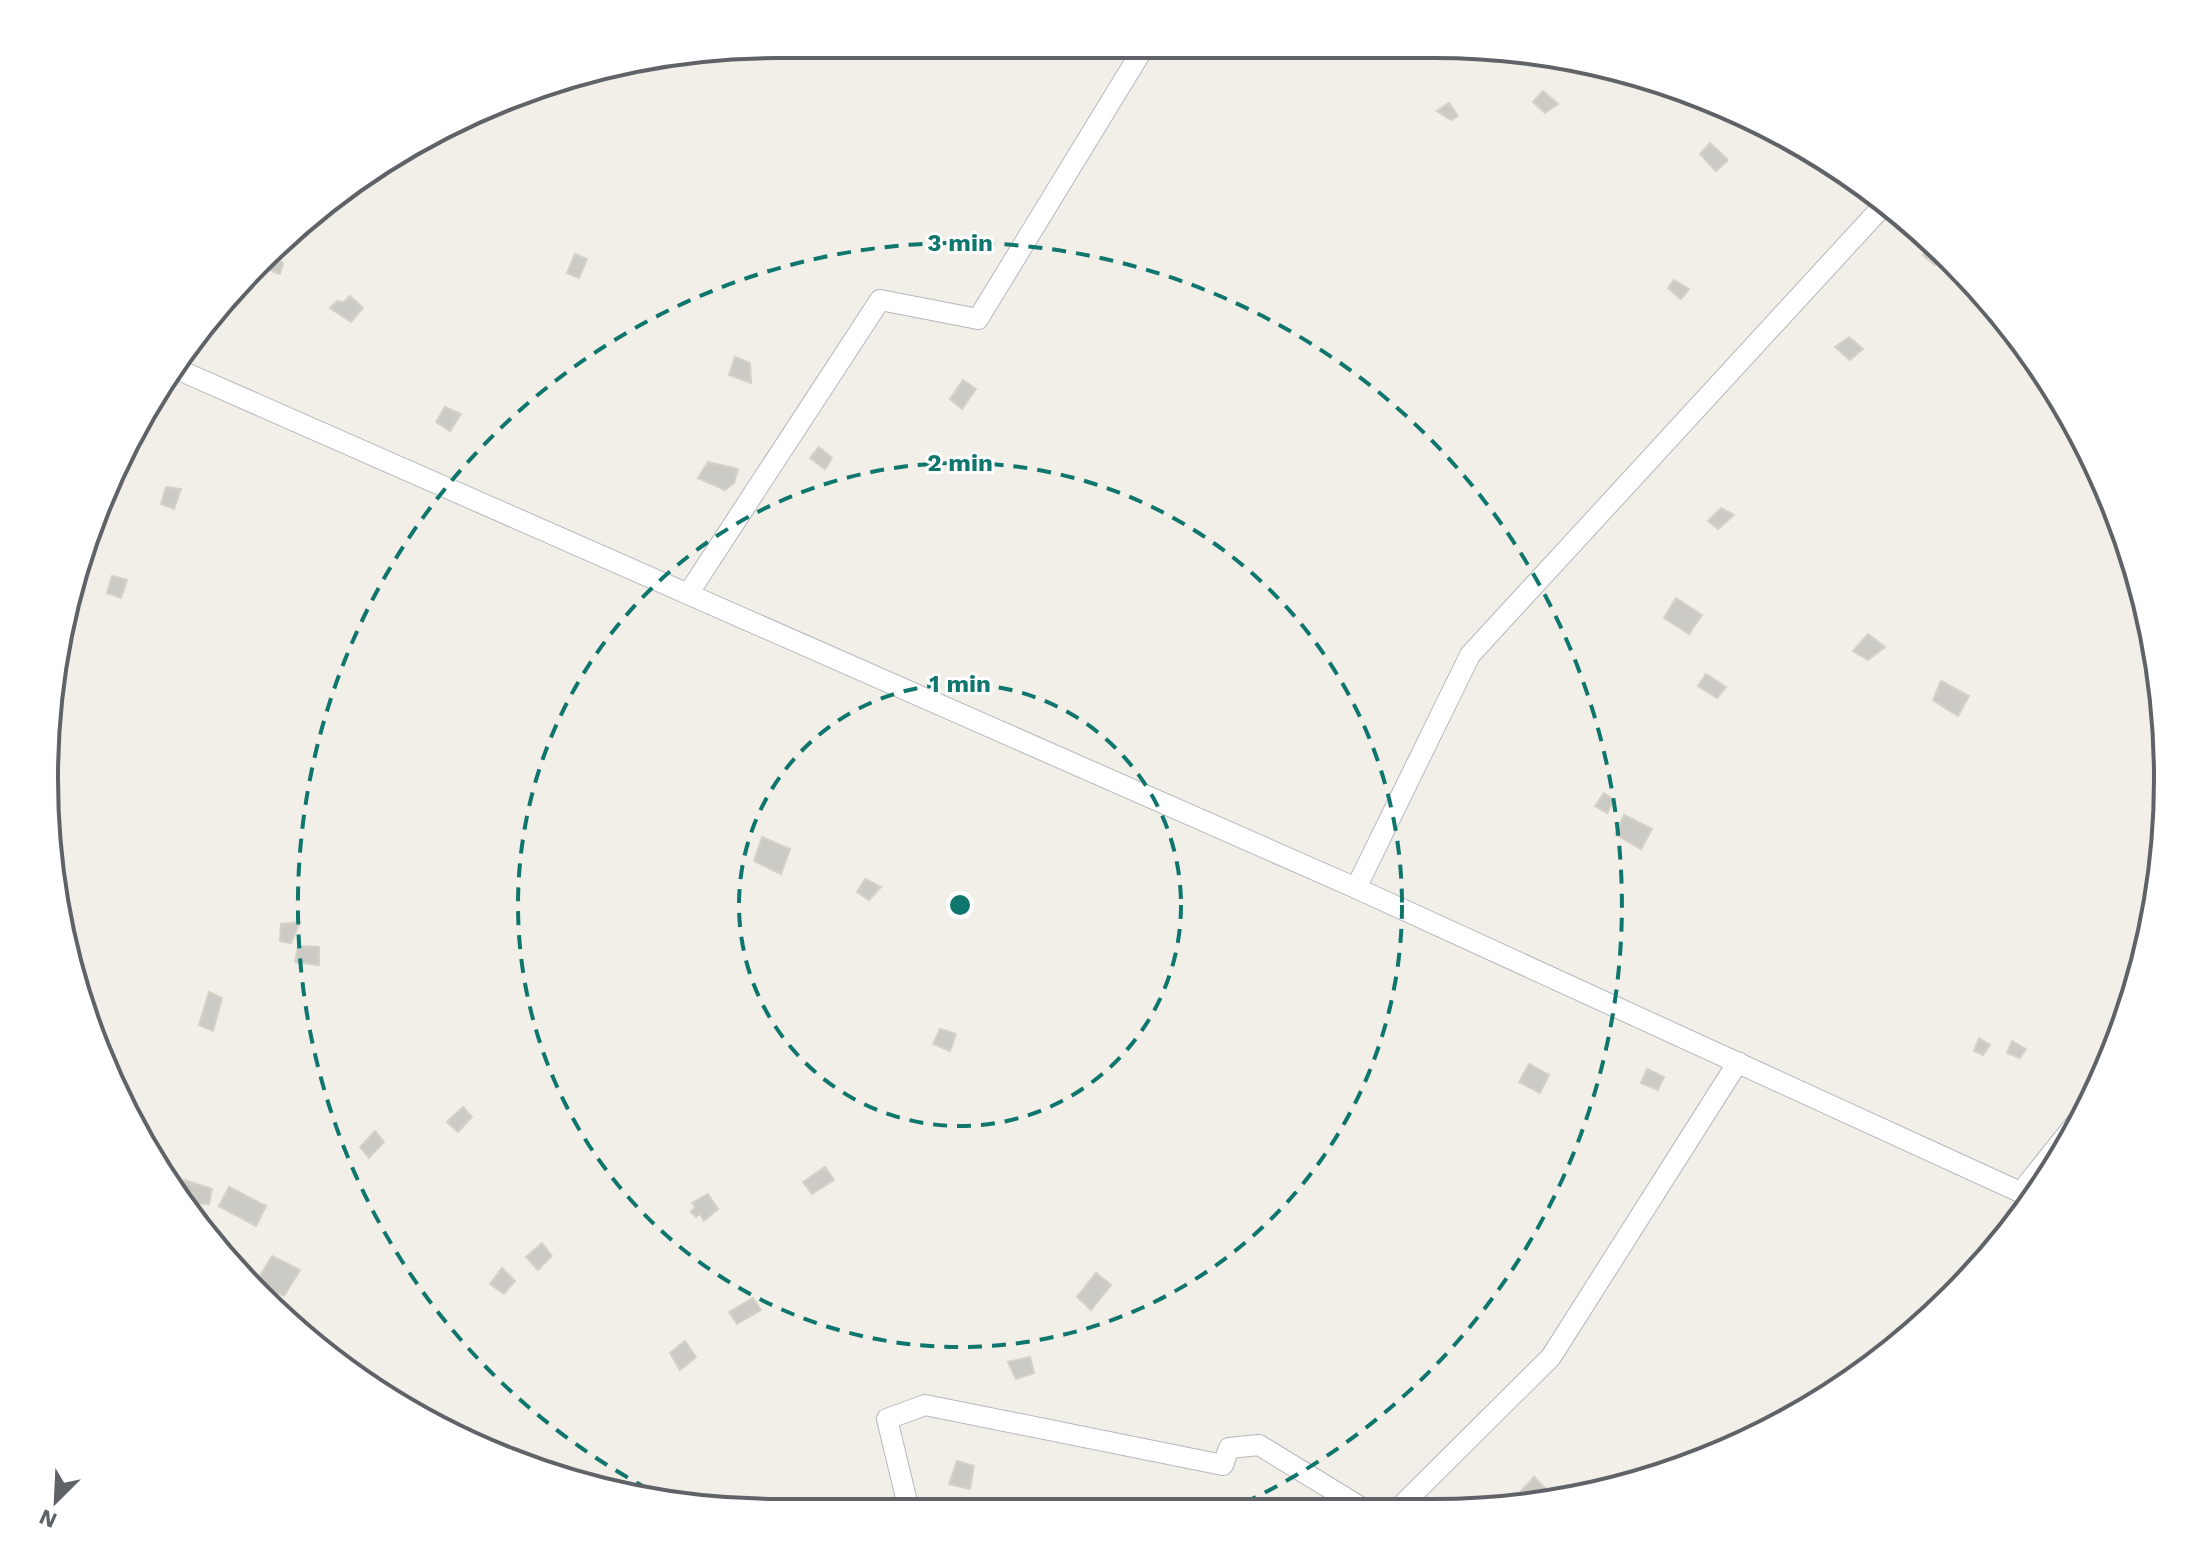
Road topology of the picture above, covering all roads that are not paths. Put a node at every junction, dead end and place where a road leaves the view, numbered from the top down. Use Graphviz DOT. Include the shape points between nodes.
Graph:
graph roads {
  1 [pos="1137,58"];
  2 [pos="1878,212"];
  3 [pos="183,372"];
  4 [pos="688,594"];
  5 [pos="1356,888"];
  6 [pos="1738,1062"];
  7 [pos="2023,1193"];
  8 [pos="906,1499"];
  9 [pos="1347,1499"];
  10 [pos="1408,1499"];
  1 -- 4 [label="street" via="978,319 880,300"];
  2 -- 5 [label="street" via="1470,655"];
  3 -- 4 [label="street"];
  4 -- 5 [label="street"];
  5 -- 6 [label="street"];
  6 -- 7 [label="street"];
  6 -- 10 [label="street" via="1551,1357"];
  8 -- 9 [label="street" via="887,1419 925,1405 1223,1465 1229,1448 1259,1445"];
}
